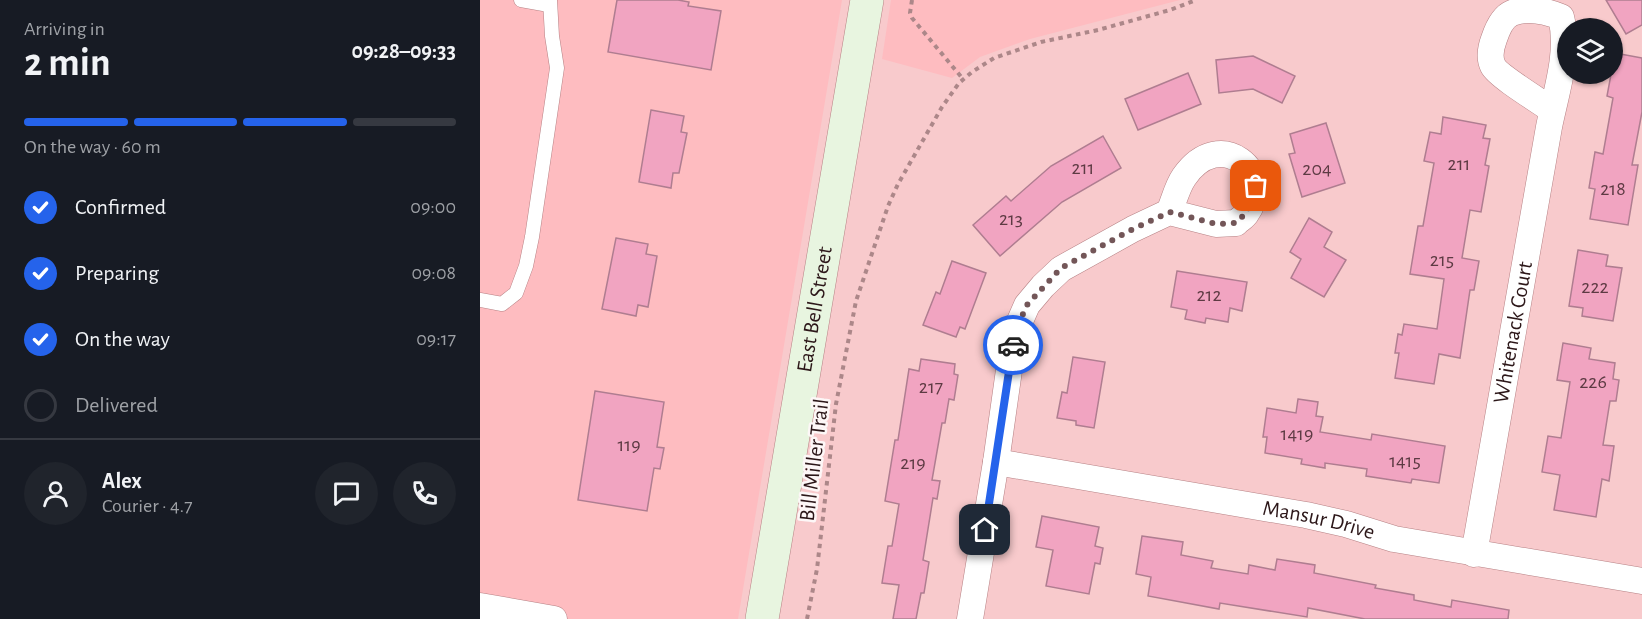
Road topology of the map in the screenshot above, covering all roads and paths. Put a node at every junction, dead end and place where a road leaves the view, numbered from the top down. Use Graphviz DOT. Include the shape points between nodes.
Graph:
graph roads {
  1 [pos="521,0"];
  2 [pos="867,0"];
  3 [pos="912,0"];
  4 [pos="1196,0"];
  5 [pos="550,2"];
  6 [pos="963,79"];
  7 [pos="1552,110"];
  8 [pos="1170,212"];
  9 [pos="480,300"];
  10 [pos="996,462"];
  11 [pos="1474,554"];
  12 [pos="1642,581"];
  13 [pos="480,606"];
  14 [pos="554,619"];
  15 [pos="762,619"];
  16 [pos="807,619"];
  17 [pos="970,619"];
  1 -- 5 [label="lane"];
  2 -- 15 [label="main road, East Bell Street"];
  3 -- 6 [label="path" via="912,18"];
  4 -- 6 [label="path, Bill Miller Trail" via="1098,30 1041,42 994,58"];
  5 -- 9 [label="lane" via="557,68 526,266 516,293 502,304"];
  6 -- 16 [label="path, Bill Miller Trail" via="942,107 898,184 856,301 836,405 817,569"];
  7 -- 11 [label="street, Whitenack Court"];
  8 -- 10 [label="street" via="1061,268 1027,305 1011,349"];
  10 -- 11 [label="street, Mansur Drive" via="1306,515 1394,539"];
  10 -- 17 [label="street"];
  11 -- 12 [label="street, Mansur Drive"];
  13 -- 14 [label="street"];
}
